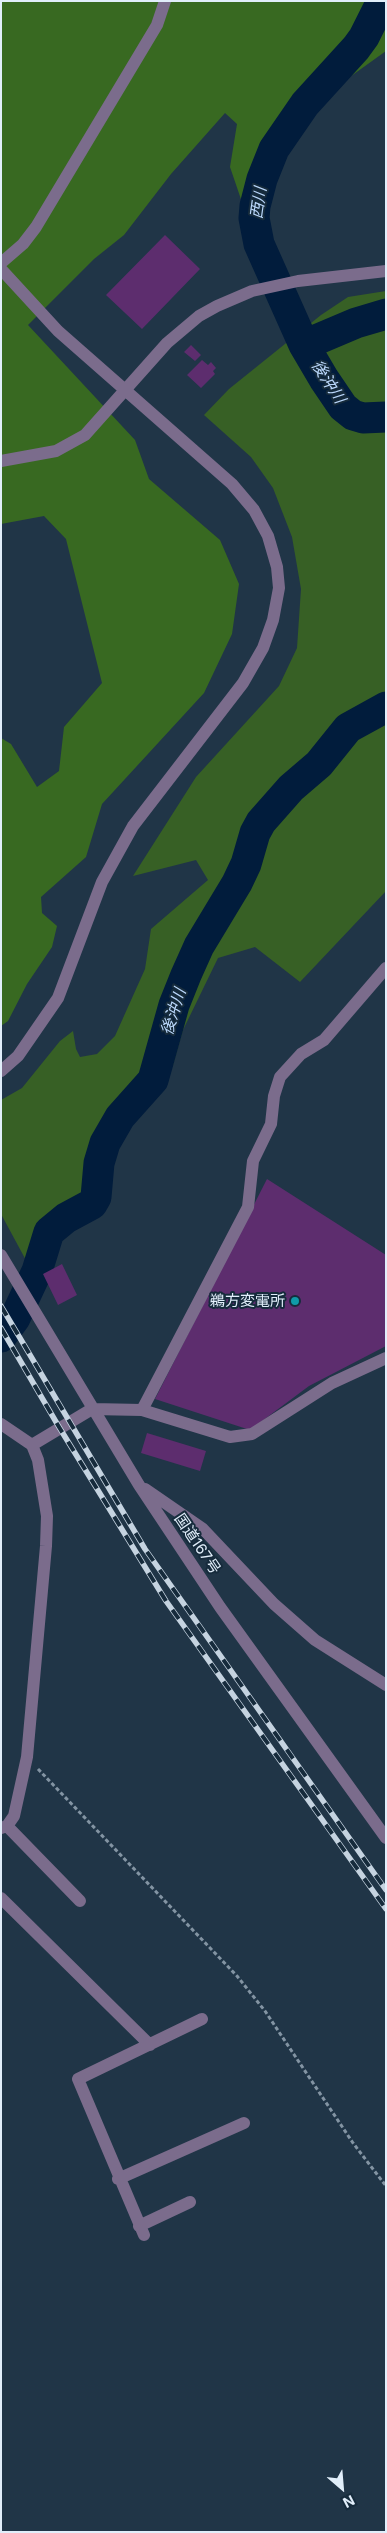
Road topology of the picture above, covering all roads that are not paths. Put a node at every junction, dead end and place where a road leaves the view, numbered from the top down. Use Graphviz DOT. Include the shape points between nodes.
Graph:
graph roads {
  1 [pos="166,1"];
  2 [pos="1,263"];
  3 [pos="1,269"];
  4 [pos="386,272"];
  5 [pos="127,390"];
  6 [pos="1,461"];
  7 [pos="386,968"];
  8 [pos="1,1071"];
  9 [pos="3,1258"];
  10 [pos="386,1358"];
  11 [pos="92,1409"];
  12 [pos="142,1410"];
  13 [pos="1,1424"];
  14 [pos="32,1445"];
  15 [pos="139,1485"];
  16 [pos="386,1685"];
  17 [pos="4,1827"];
  18 [pos="386,1838"];
  19 [pos="1,1898"];
  20 [pos="80,1901"];
  21 [pos="202,2019"];
  22 [pos="150,2044"];
  23 [pos="244,2123"];
  24 [pos="118,2179"];
  25 [pos="190,2202"];
  1 -- 2 [label="street" via="156,25 36,227"];
  3 -- 5 [label="street" via="58,331"];
  4 -- 5 [label="street" via="298,281 252,291 217,306 199,316 167,343"];
  5 -- 6 [label="street" via="78,439 56,451"];
  5 -- 8 [label="street" via="232,484 254,510 268,536 277,567 279,588 274,620 263,648 242,683 132,826 102,882 58,998 18,1056"];
  7 -- 12 [label="street" via="324,1040 301,1054 280,1077 271,1124 253,1161 248,1207"];
  9 -- 11 [label="street, 国道167号"];
  10 -- 12 [label="street" via="332,1383 261,1431 244,1436 230,1437"];
  11 -- 12 [label="street"];
  11 -- 14 [label="street"];
  11 -- 15 [label="street, 国道167号"];
  13 -- 14 [label="street"];
  14 -- 17 [label="street" via="42,1480 47,1516 46,1546 27,1758 14,1816"];
  15 -- 16 [label="street" via="203,1529 274,1604 315,1640"];
  15 -- 18 [label="street, 国道167号" via="220,1607"];
  17 -- 20 [label="street"];
  19 -- 22 [label="street"];
  21 -- 22 [label="street"];
  22 -- 24 [label="street" via="78,2079"];
  23 -- 24 [label="street"];
  24 -- 25 [label="street" via="141,2230"];
}
